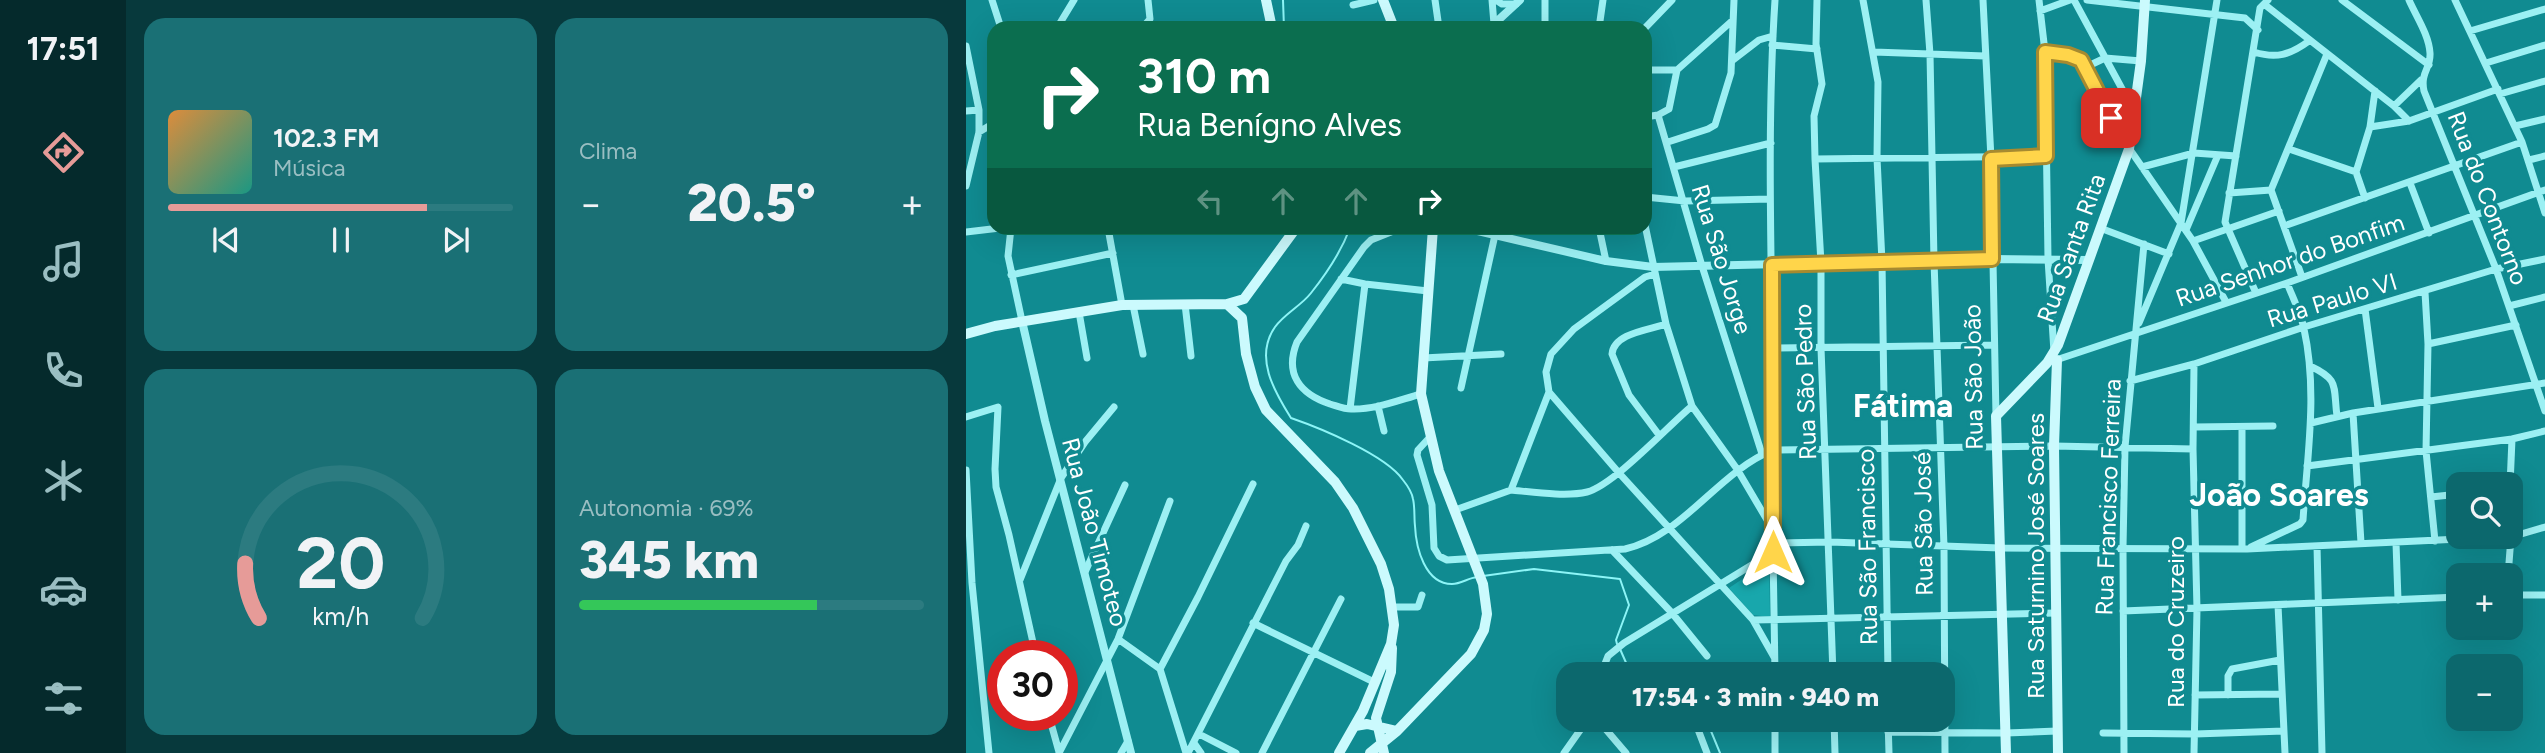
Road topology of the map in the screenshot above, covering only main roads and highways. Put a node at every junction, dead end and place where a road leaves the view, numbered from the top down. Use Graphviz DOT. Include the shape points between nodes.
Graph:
graph roads {
  1 [pos="1266,0"];
  2 [pos="1383,0"];
  3 [pos="2145,3"];
  4 [pos="1270,21"];
  5 [pos="1391,21"];
  6 [pos="1290,235"];
  7 [pos="1432,235"];
  8 [pos="1236,302"];
  9 [pos="1242,318"];
  10 [pos="966,334"];
  11 [pos="2055,355"];
  12 [pos="1391,644"];
  13 [pos="1355,726"];
  14 [pos="1378,727"];
  15 [pos="1397,731"];
  16 [pos="1383,748"];
  17 [pos="1339,753"];
  18 [pos="1370,753"];
  19 [pos="2006,753"];
  20 [pos="2058,753"];
  1 -- 4 [label="main road"];
  2 -- 5 [label="main road"];
  3 -- 11 [label="main road, Rua Santa Rita" via="2129,149"];
  6 -- 8 [label="main road"];
  7 -- 15 [label="main road" via="1421,394 1439,471 1487,600 1486,621 1471,654"];
  8 -- 9 [label="main road"];
  8 -- 9 [label="main road"];
  8 -- 10 [label="main road" via="1128,305"];
  9 -- 12 [label="main road" via="1246,354 1266,410 1335,482 1381,564 1390,589"];
  11 -- 19 [label="main road, Rua São João" via="1996,416"];
  11 -- 20 [label="main road, Rua Saturnino José Soares"];
  12 -- 13 [label="main road"];
  12 -- 14 [label="main road" via="1392,663 1376,715"];
  13 -- 14 [label="main road"];
  13 -- 17 [label="main road"];
  14 -- 15 [label="main road"];
  14 -- 16 [label="main road"];
  15 -- 16 [label="main road"];
  16 -- 18 [label="main road"];
}
